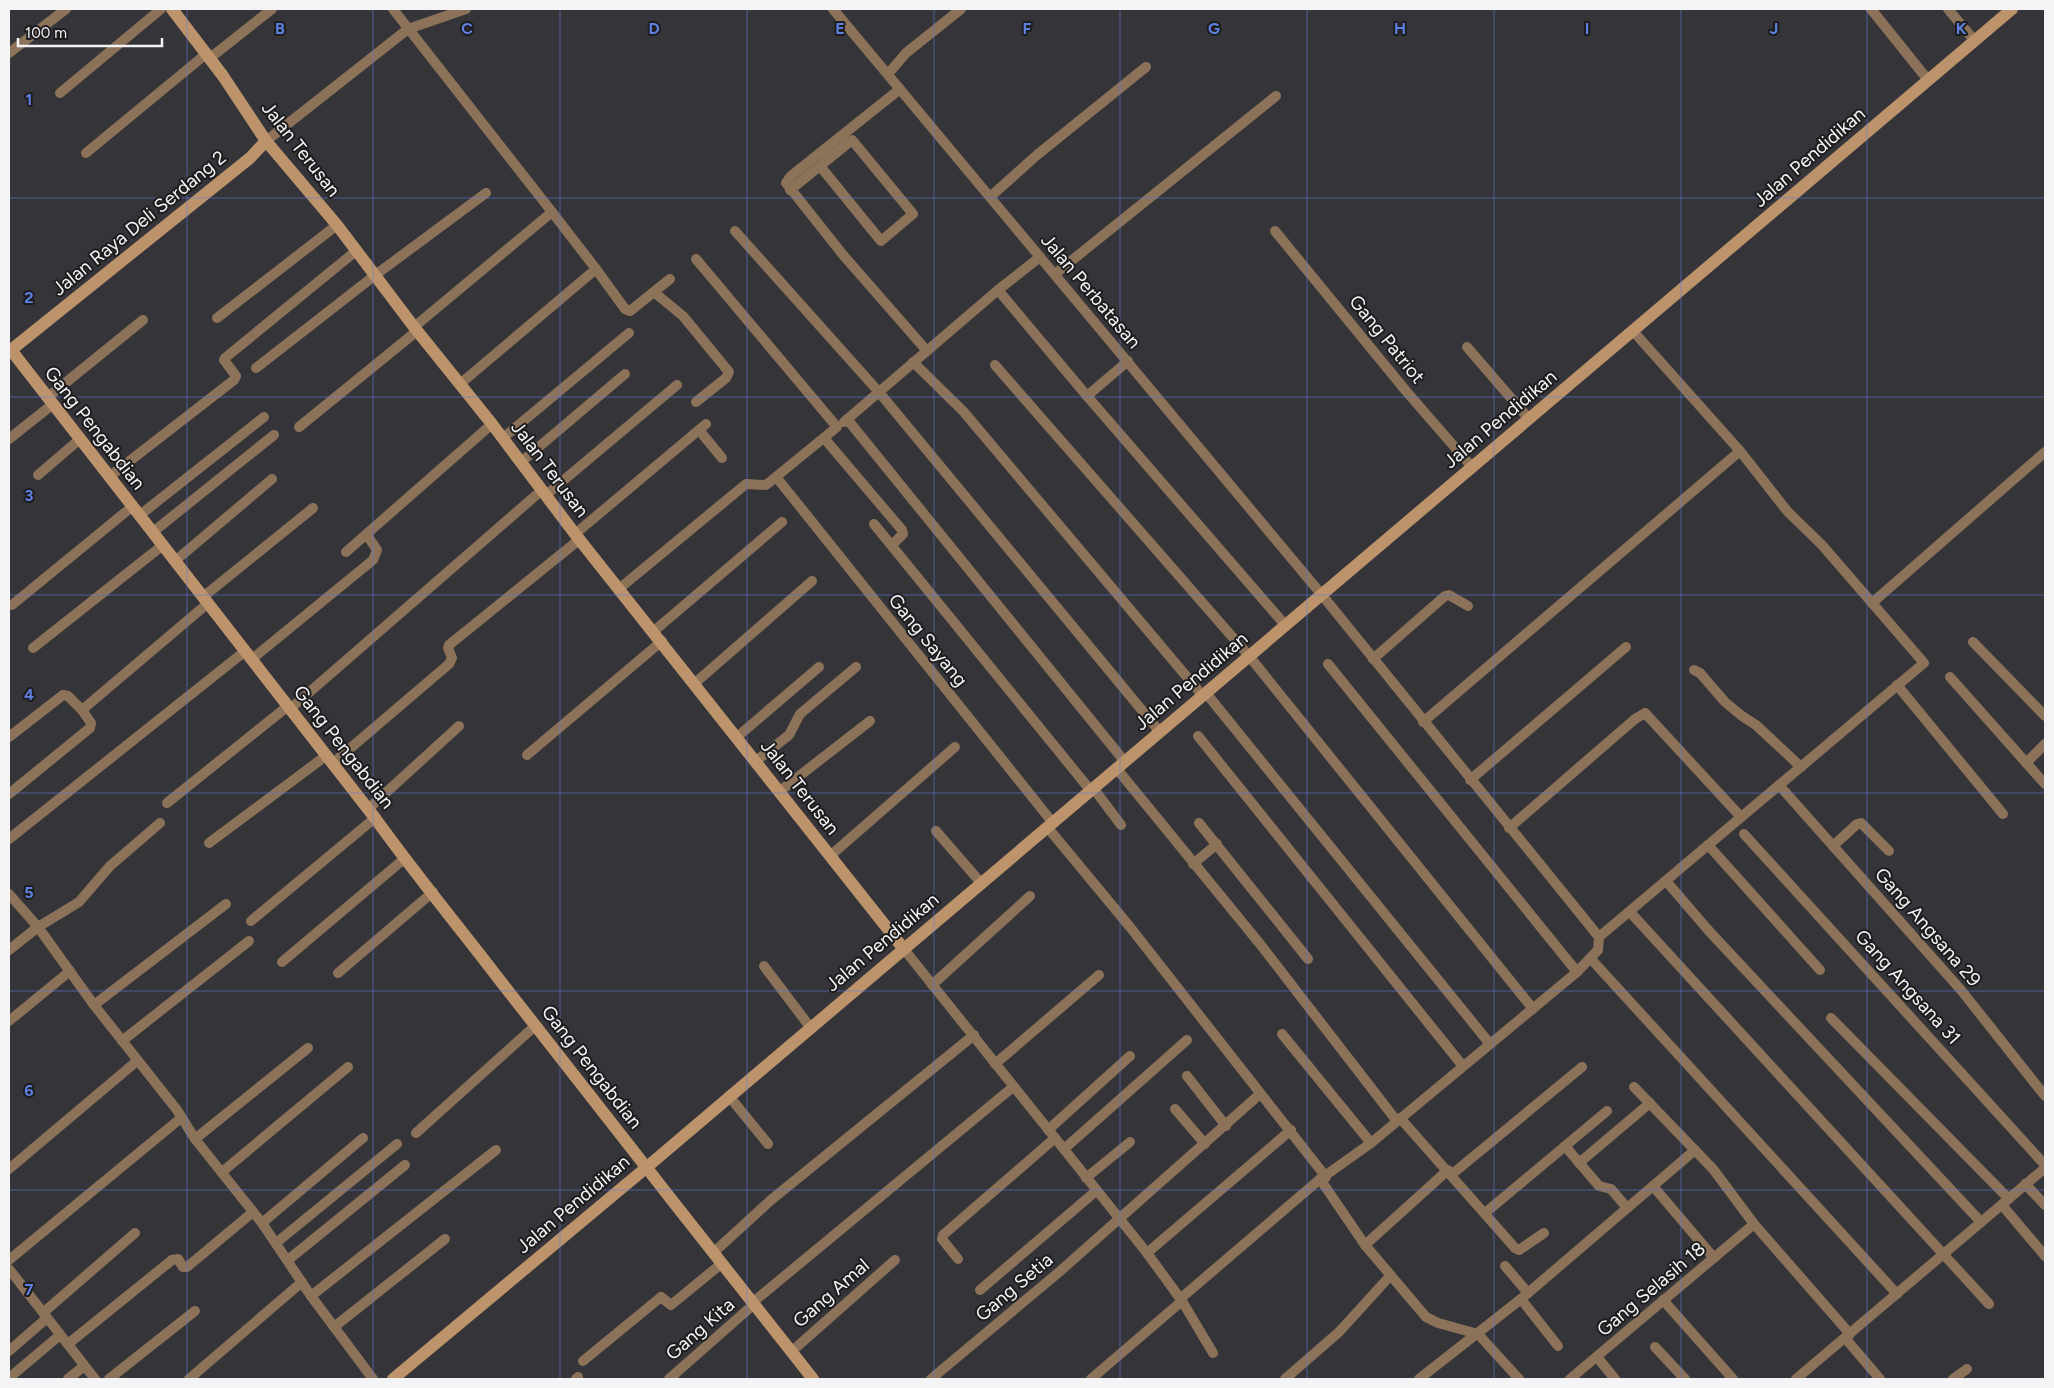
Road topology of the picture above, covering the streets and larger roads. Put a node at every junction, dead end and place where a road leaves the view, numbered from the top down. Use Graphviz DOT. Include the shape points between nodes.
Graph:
graph roads {
  1 [pos="66,9"];
  2 [pos="161,9"];
  3 [pos="172,9"];
  4 [pos="272,9"];
  5 [pos="392,9"];
  6 [pos="466,9"];
  7 [pos="833,9"];
  8 [pos="960,9"];
  9 [pos="1871,9"];
  10 [pos="1948,9"];
  11 [pos="2012,9"];
  12 [pos="408,29"];
  13 [pos="1974,40"];
  14 [pos="9,53"];
  15 [pos="208,56"];
  16 [pos="1146,67"];
  17 [pos="888,74"];
  18 [pos="1928,80"];
  19 [pos="900,89"];
  20 [pos="60,92"];
  21 [pos="1276,96"];
  22 [pos="266,141"];
  23 [pos="86,154"];
  24 [pos="820,166"];
  25 [pos="790,190"];
  26 [pos="486,193"];
  27 [pos="990,197"];
  28 [pos="552,212"];
  29 [pos="336,225"];
  30 [pos="735,231"];
  31 [pos="1275,231"];
  32 [pos="356,252"];
  33 [pos="1040,257"];
  34 [pos="696,259"];
  35 [pos="596,269"];
  36 [pos="1055,274"];
  37 [pos="374,276"];
  38 [pos="670,279"];
  39 [pos="998,290"];
  40 [pos="655,293"];
  41 [pos="217,318"];
  42 [pos="143,320"];
  43 [pos="415,329"];
  44 [pos="1633,331"];
  45 [pos="629,332"];
  46 [pos="1467,347"];
  47 [pos="10,350"];
  48 [pos="926,351"];
  49 [pos="913,362"];
  50 [pos="1128,362"];
  51 [pos="995,365"];
  52 [pos="256,368"];
  53 [pos="625,374"];
  54 [pos="460,384"];
  55 [pos="677,385"];
  56 [pos="878,391"];
  57 [pos="1087,396"];
  58 [pos="51,401"];
  59 [pos="696,402"];
  60 [pos="264,417"];
  61 [pos="847,418"];
  62 [pos="1529,419"];
  63 [pos="492,424"];
  64 [pos="298,428"];
  65 [pos="837,428"];
  66 [pos="274,435"];
  67 [pos="503,438"];
  68 [pos="824,438"];
  69 [pos="9,439"];
  70 [pos="80,439"];
  71 [pos="1740,451"];
  72 [pos="2045,452"];
  73 [pos="722,458"];
  74 [pos="521,462"];
  75 [pos="1472,467"];
  76 [pos="38,476"];
  77 [pos="110,476"];
  78 [pos="777,478"];
  79 [pos="272,479"];
  80 [pos="544,492"];
  81 [pos="313,508"];
  82 [pos="136,510"];
  83 [pos="782,522"];
  84 [pos="874,524"];
  85 [pos="153,532"];
  86 [pos="368,534"];
  87 [pos="578,536"];
  88 [pos="163,545"];
  89 [pos="892,545"];
  90 [pos="346,552"];
  91 [pos="175,561"];
  92 [pos="812,581"];
  93 [pos="620,588"];
  94 [pos="1322,595"];
  95 [pos="205,601"];
  96 [pos="1872,603"];
  97 [pos="12,605"];
  98 [pos="1468,606"];
  99 [pos="1286,626"];
  100 [pos="658,636"];
  101 [pos="1973,642"];
  102 [pos="1626,647"];
  103 [pos="33,648"];
  104 [pos="248,656"];
  105 [pos="1249,656"];
  106 [pos="1373,659"];
  107 [pos="1328,664"];
  108 [pos="818,667"];
  109 [pos="856,667"];
  110 [pos="1694,670"];
  111 [pos="1950,677"];
  112 [pos="695,683"];
  113 [pos="1898,685"];
  114 [pos="1204,695"];
  115 [pos="289,707"];
  116 [pos="82,710"];
  117 [pos="2045,716"];
  118 [pos="870,721"];
  119 [pos="1424,722"];
  120 [pos="459,726"];
  121 [pos="1160,732"];
  122 [pos="1198,736"];
  123 [pos="9,737"];
  124 [pos="736,737"];
  125 [pos="2045,744"];
  126 [pos="954,747"];
  127 [pos="527,755"];
  128 [pos="330,759"];
  129 [pos="756,761"];
  130 [pos="2026,763"];
  131 [pos="1121,766"];
  132 [pos="1801,766"];
  133 [pos="1470,780"];
  134 [pos="2045,784"];
  135 [pos="1779,785"];
  136 [pos="1092,790"];
  137 [pos="780,791"];
  138 [pos="9,794"];
  139 [pos="167,803"];
  140 [pos="372,813"];
  141 [pos="2004,814"];
  142 [pos="1741,817"];
  143 [pos="160,823"];
  144 [pos="1199,823"];
  145 [pos="1050,825"];
  146 [pos="1121,825"];
  147 [pos="1509,828"];
  148 [pos="936,831"];
  149 [pos="1744,834"];
  150 [pos="9,839"];
  151 [pos="209,843"];
  152 [pos="1217,844"];
  153 [pos="1708,845"];
  154 [pos="1833,846"];
  155 [pos="1889,851"];
  156 [pos="830,856"];
  157 [pos="404,859"];
  158 [pos="1193,864"];
  159 [pos="1666,881"];
  160 [pos="982,884"];
  161 [pos="433,892"];
  162 [pos="1030,896"];
  163 [pos="10,897"];
  164 [pos="226,904"];
  165 [pos="1630,912"];
  166 [pos="251,921"];
  167 [pos="38,927"];
  168 [pos="1599,937"];
  169 [pos="249,941"];
  170 [pos="903,948"];
  171 [pos="9,950"];
  172 [pos="1308,959"];
  173 [pos="1590,959"];
  174 [pos="282,962"];
  175 [pos="764,966"];
  176 [pos="1820,970"];
  177 [pos="70,971"];
  178 [pos="1578,972"];
  179 [pos="338,973"];
  180 [pos="1099,975"];
  181 [pos="932,985"];
  182 [pos="94,1005"];
  183 [pos="1534,1009"];
  184 [pos="1831,1018"];
  185 [pos="9,1022"];
  186 [pos="533,1023"];
  187 [pos="810,1027"];
  188 [pos="1282,1034"];
  189 [pos="974,1036"];
  190 [pos="1187,1040"];
  191 [pos="122,1041"];
  192 [pos="1490,1044"];
  193 [pos="308,1048"];
  194 [pos="1130,1056"];
  195 [pos="137,1061"];
  196 [pos="995,1064"];
  197 [pos="1462,1065"];
  198 [pos="348,1067"];
  199 [pos="1582,1067"];
  200 [pos="1187,1076"];
  201 [pos="1014,1087"];
  202 [pos="1634,1087"];
  203 [pos="1260,1094"];
  204 [pos="729,1096"];
  205 [pos="2045,1096"];
  206 [pos="1650,1103"];
  207 [pos="1175,1109"];
  208 [pos="1607,1111"];
  209 [pos="181,1118"];
  210 [pos="1398,1119"];
  211 [pos="1226,1126"];
  212 [pos="1291,1130"];
  213 [pos="416,1133"];
  214 [pos="1052,1134"];
  215 [pos="363,1138"];
  216 [pos="195,1139"];
  217 [pos="1130,1142"];
  218 [pos="1371,1143"];
  219 [pos="397,1144"];
  220 [pos="768,1144"];
  221 [pos="1205,1144"];
  222 [pos="1565,1146"];
  223 [pos="1064,1149"];
  224 [pos="496,1150"];
  225 [pos="1696,1150"];
  226 [pos="1579,1164"];
  227 [pos="405,1165"];
  228 [pos="2045,1166"];
  229 [pos="647,1167"];
  230 [pos="9,1169"];
  231 [pos="222,1172"];
  232 [pos="1449,1172"];
  233 [pos="1086,1178"];
  234 [pos="1323,1178"];
  235 [pos="2026,1184"];
  236 [pos="1653,1186"];
  237 [pos="1096,1191"];
  238 [pos="2005,1202"];
  239 [pos="2045,1205"];
  240 [pos="1627,1208"];
  241 [pos="252,1212"];
  242 [pos="1485,1213"];
  243 [pos="1119,1220"];
  244 [pos="1981,1222"];
  245 [pos="262,1223"];
  246 [pos="1754,1224"];
  247 [pos="135,1233"];
  248 [pos="1544,1233"];
  249 [pos="445,1239"];
  250 [pos="276,1243"];
  251 [pos="1365,1245"];
  252 [pos="1147,1253"];
  253 [pos="1942,1255"];
  254 [pos="2045,1256"];
  255 [pos="1714,1258"];
  256 [pos="717,1259"];
  257 [pos="958,1259"];
  258 [pos="9,1260"];
  259 [pos="288,1260"];
  260 [pos="895,1260"];
  261 [pos="1505,1266"];
  262 [pos="10,1274"];
  263 [pos="1390,1276"];
  264 [pos="302,1282"];
  265 [pos="980,1290"];
  266 [pos="1897,1294"];
  267 [pos="311,1296"];
  268 [pos="1525,1296"];
  269 [pos="1181,1300"];
  270 [pos="1664,1300"];
  271 [pos="753,1304"];
  272 [pos="1989,1304"];
  273 [pos="195,1311"];
  274 [pos="45,1315"];
  275 [pos="334,1327"];
  276 [pos="1478,1334"];
  277 [pos="60,1335"];
  278 [pos="1847,1336"];
  279 [pos="68,1344"];
  280 [pos="1558,1346"];
  281 [pos="1655,1347"];
  282 [pos="9,1351"];
  283 [pos="791,1352"];
  284 [pos="1212,1353"];
  285 [pos="1597,1357"];
  286 [pos="583,1362"];
  287 [pos="84,1366"];
  288 [pos="1966,1369"];
  289 [pos="1577,1377"];
  290 [pos="9,1378"];
  291 [pos="68,1379"];
  292 [pos="95,1379"];
  293 [pos="109,1379"];
  294 [pos="189,1379"];
  295 [pos="373,1379"];
  296 [pos="393,1379"];
  297 [pos="669,1379"];
  298 [pos="813,1379"];
  299 [pos="931,1379"];
  300 [pos="1091,1379"];
  301 [pos="1285,1379"];
  302 [pos="1419,1379"];
  303 [pos="1519,1379"];
  304 [pos="1616,1379"];
  305 [pos="1685,1379"];
  306 [pos="1733,1379"];
  307 [pos="1796,1379"];
  308 [pos="1880,1379"];
  309 [pos="1953,1379"];
  1 -- 14 [label="street"];
  2 -- 20 [label="street"];
  3 -- 15 [label="street, Jalan Terusan"];
  4 -- 15 [label="street"];
  5 -- 12 [label="street"];
  6 -- 12 [label="street"];
  7 -- 17 [label="street, Jalan Perbatasan"];
  8 -- 17 [label="street" via="906,54"];
  9 -- 18 [label="street"];
  10 -- 13 [label="street"];
  11 -- 13 [label="street, Jalan Pendidikan"];
  12 -- 22 [label="street"];
  12 -- 28 [label="street"];
  13 -- 18 [label="street, Jalan Pendidikan"];
  15 -- 22 [label="street, Jalan Terusan"];
  15 -- 23 [label="street"];
  16 -- 27 [label="street"];
  17 -- 19 [label="street, Jalan Perbatasan"];
  18 -- 44 [label="street, Jalan Pendidikan"];
  19 -- 25 [label="street" via="791,176 786,183"];
  19 -- 27 [label="street, Jalan Perbatasan"];
  21 -- 36 [label="street"];
  22 -- 29 [label="street, Jalan Terusan"];
  22 -- 47 [label="street, Jalan Raya Deli Serdang 2" via="250,158"];
  24 -- 24 [label="street" via="852,140 913,214 881,241"];
  24 -- 25 [label="street"];
  25 -- 48 [label="street"];
  26 -- 37 [label="street"];
  27 -- 33 [label="street, Jalan Perbatasan"];
  28 -- 35 [label="street"];
  28 -- 43 [label="street"];
  29 -- 32 [label="street, Jalan Terusan"];
  29 -- 41 [label="street"];
  30 -- 56 [label="street"];
  31 -- 75 [label="street, Gang Patriot"];
  32 -- 37 [label="street, Jalan Terusan"];
  32 -- 77 [label="street" via="225,358 236,376 234,380"];
  33 -- 36 [label="street, Jalan Perbatasan"];
  33 -- 39 [label="street"];
  34 -- 65 [label="street"];
  35 -- 40 [label="street" via="630,311"];
  35 -- 54 [label="street"];
  36 -- 50 [label="street, Jalan Perbatasan"];
  37 -- 43 [label="street, Jalan Terusan"];
  37 -- 52 [label="street"];
  38 -- 40 [label="street"];
  39 -- 48 [label="street"];
  39 -- 57 [label="street"];
  40 -- 59 [label="street" via="683,316 729,372"];
  42 -- 58 [label="street"];
  43 -- 54 [label="street, Jalan Terusan"];
  43 -- 64 [label="street"];
  44 -- 62 [label="street, Jalan Pendidikan"];
  44 -- 71 [label="street"];
  45 -- 67 [label="street"];
  46 -- 62 [label="street"];
  47 -- 58 [label="street, Gang Pengabdian"];
  48 -- 49 [label="street"];
  49 -- 56 [label="street"];
  49 -- 114 [label="street" via="963,411"];
  50 -- 57 [label="street"];
  50 -- 94 [label="street, Jalan Perbatasan"];
  51 -- 105 [label="street"];
  53 -- 74 [label="street"];
  54 -- 63 [label="street, Jalan Terusan"];
  55 -- 80 [label="street"];
  56 -- 61 [label="street"];
  56 -- 121 [label="street"];
  57 -- 99 [label="street"];
  58 -- 69 [label="street"];
  58 -- 70 [label="street, Gang Pengabdian"];
  60 -- 82 [label="street"];
  61 -- 65 [label="street"];
  61 -- 131 [label="street"];
  62 -- 75 [label="street, Jalan Pendidikan"];
  63 -- 67 [label="street, Jalan Terusan"];
  63 -- 86 [label="street"];
  65 -- 68 [label="street"];
  66 -- 85 [label="street"];
  67 -- 74 [label="street, Jalan Terusan"];
  68 -- 78 [label="street"];
  68 -- 89 [label="street" via="902,530 903,534"];
  70 -- 76 [label="street"];
  70 -- 77 [label="street, Gang Pengabdian"];
  71 -- 96 [label="street" via="1788,512 1822,545"];
  71 -- 119 [label="street"];
  72 -- 96 [label="street"];
  73 -- 87 [label="street" via="703,427"];
  74 -- 80 [label="street, Jalan Terusan"];
  75 -- 94 [label="street, Jalan Pendidikan"];
  77 -- 82 [label="street, Gang Pengabdian"];
  78 -- 93 [label="street" via="766,485 746,484"];
  78 -- 145 [label="street, Gang Sayang"];
  79 -- 91 [label="street"];
  80 -- 87 [label="street, Jalan Terusan"];
  80 -- 115 [label="street"];
  81 -- 95 [label="street"];
  82 -- 85 [label="street, Gang Pengabdian"];
  82 -- 97 [label="street"];
  83 -- 100 [label="street"];
  84 -- 89 [label="street"];
  85 -- 88 [label="street, Gang Pengabdian"];
  86 -- 90 [label="street"];
  86 -- 104 [label="street" via="377,550 373,560"];
  87 -- 93 [label="street, Jalan Terusan"];
  87 -- 128 [label="street" via="449,645 452,658 449,664"];
  88 -- 91 [label="street, Gang Pengabdian"];
  88 -- 103 [label="street"];
  89 -- 136 [label="street"];
  91 -- 95 [label="street, Gang Pengabdian"];
  92 -- 112 [label="street"];
  93 -- 100 [label="street, Jalan Terusan"];
  94 -- 99 [label="street, Jalan Pendidikan"];
  94 -- 106 [label="street, Jalan Perbatasan"];
  95 -- 104 [label="street, Gang Pengabdian"];
  95 -- 116 [label="street"];
  96 -- 113 [label="street" via="1924,663"];
  98 -- 106 [label="street" via="1445,596"];
  99 -- 105 [label="street, Jalan Pendidikan"];
  100 -- 112 [label="street, Jalan Terusan"];
  100 -- 127 [label="street"];
  101 -- 117 [label="street"];
  102 -- 133 [label="street"];
  104 -- 115 [label="street, Gang Pengabdian"];
  104 -- 150 [label="street"];
  105 -- 114 [label="street, Jalan Pendidikan"];
  105 -- 183 [label="street"];
  106 -- 119 [label="street, Jalan Perbatasan"];
  107 -- 178 [label="street"];
  108 -- 124 [label="street"];
  109 -- 129 [label="street" via="800,714 789,735"];
  110 -- 132 [label="street" via="1725,702"];
  111 -- 130 [label="street"];
  112 -- 124 [label="street, Jalan Terusan"];
  113 -- 132 [label="street"];
  113 -- 141 [label="street"];
  114 -- 121 [label="street, Jalan Pendidikan"];
  114 -- 192 [label="street"];
  115 -- 128 [label="street, Gang Pengabdian"];
  115 -- 139 [label="street"];
  116 -- 123 [label="street" via="63,695"];
  116 -- 138 [label="street" via="91,723 90,728"];
  118 -- 137 [label="street"];
  119 -- 133 [label="street, Jalan Perbatasan"];
  120 -- 140 [label="street"];
  121 -- 131 [label="street, Jalan Pendidikan"];
  122 -- 197 [label="street"];
  124 -- 129 [label="street, Jalan Terusan"];
  125 -- 130 [label="street"];
  126 -- 156 [label="street"];
  128 -- 140 [label="street, Gang Pengabdian"];
  128 -- 151 [label="street"];
  129 -- 137 [label="street, Jalan Terusan"];
  130 -- 134 [label="street"];
  131 -- 136 [label="street, Jalan Pendidikan"];
  131 -- 158 [label="street"];
  132 -- 135 [label="street"];
  133 -- 147 [label="street, Jalan Perbatasan"];
  135 -- 142 [label="street"];
  135 -- 154 [label="street, Gang Angsana 29"];
  136 -- 145 [label="street, Jalan Pendidikan"];
  136 -- 146 [label="street"];
  137 -- 156 [label="street, Jalan Terusan"];
  140 -- 157 [label="street, Gang Pengabdian"];
  140 -- 166 [label="street"];
  142 -- 147 [label="street" via="1645,713"];
  142 -- 153 [label="street"];
  143 -- 167 [label="street" via="110,866 79,902"];
  144 -- 152 [label="street"];
  145 -- 160 [label="street, Jalan Pendidikan"];
  145 -- 203 [label="street, Gang Sayang"];
  147 -- 168 [label="street, Jalan Perbatasan"];
  148 -- 160 [label="street"];
  149 -- 228 [label="street, Gang Angsana 31"];
  152 -- 158 [label="street"];
  152 -- 172 [label="street"];
  153 -- 159 [label="street"];
  153 -- 176 [label="street"];
  154 -- 155 [label="street" via="1861,823"];
  154 -- 205 [label="street, Gang Angsana 29" via="1961,990"];
  156 -- 170 [label="street, Jalan Terusan"];
  157 -- 161 [label="street, Gang Pengabdian"];
  157 -- 174 [label="street"];
  158 -- 210 [label="street"];
  159 -- 165 [label="street"];
  159 -- 244 [label="street"];
  160 -- 170 [label="street, Jalan Pendidikan"];
  161 -- 179 [label="street"];
  161 -- 186 [label="street, Gang Pengabdian"];
  162 -- 181 [label="street"];
  163 -- 167 [label="street"];
  164 -- 182 [label="street"];
  165 -- 168 [label="street"];
  165 -- 253 [label="street"];
  167 -- 171 [label="street"];
  167 -- 177 [label="street"];
  168 -- 173 [label="street" via="1598,950"];
  169 -- 191 [label="street"];
  170 -- 181 [label="street"];
  170 -- 187 [label="street, Jalan Pendidikan"];
  173 -- 178 [label="street"];
  173 -- 266 [label="street"];
  175 -- 187 [label="street"];
  177 -- 182 [label="street"];
  177 -- 185 [label="street"];
  178 -- 183 [label="street"];
  180 -- 196 [label="street"];
  181 -- 189 [label="street"];
  182 -- 191 [label="street"];
  183 -- 192 [label="street"];
  184 -- 238 [label="street"];
  186 -- 213 [label="street"];
  186 -- 229 [label="street, Gang Pengabdian"];
  187 -- 204 [label="street, Jalan Pendidikan"];
  188 -- 218 [label="street"];
  189 -- 196 [label="street"];
  189 -- 256 [label="street" via="771,1200"];
  190 -- 223 [label="street"];
  191 -- 195 [label="street"];
  192 -- 197 [label="street"];
  193 -- 216 [label="street"];
  194 -- 214 [label="street"];
  195 -- 209 [label="street"];
  195 -- 230 [label="street"];
  196 -- 201 [label="street"];
  197 -- 210 [label="street"];
  198 -- 231 [label="street"];
  199 -- 232 [label="street"];
  200 -- 211 [label="street"];
  201 -- 214 [label="street"];
  201 -- 271 [label="street, Gang Kita"];
  202 -- 206 [label="street"];
  203 -- 211 [label="street, Gang Setia"];
  203 -- 212 [label="street, Gang Sayang"];
  204 -- 220 [label="street"];
  204 -- 229 [label="street, Jalan Pendidikan"];
  206 -- 225 [label="street"];
  206 -- 226 [label="street"];
  207 -- 221 [label="street"];
  208 -- 222 [label="street"];
  209 -- 216 [label="street"];
  209 -- 258 [label="street"];
  210 -- 218 [label="street"];
  210 -- 232 [label="street"];
  211 -- 221 [label="street, Gang Setia"];
  212 -- 234 [label="street, Gang Sayang"];
  212 -- 252 [label="street"];
  214 -- 223 [label="street"];
  214 -- 257 [label="street" via="943,1234 942,1239"];
  215 -- 245 [label="street"];
  216 -- 231 [label="street"];
  217 -- 233 [label="street"];
  218 -- 234 [label="street"];
  219 -- 250 [label="street"];
  221 -- 243 [label="street, Gang Setia"];
  222 -- 226 [label="street"];
  222 -- 242 [label="street"];
  223 -- 233 [label="street"];
  224 -- 267 [label="street"];
  225 -- 236 [label="street"];
  225 -- 246 [label="street"];
  226 -- 240 [label="street" via="1602,1188 1611,1189"];
  227 -- 259 [label="street"];
  228 -- 235 [label="street"];
  229 -- 256 [label="street, Gang Pengabdian"];
  229 -- 296 [label="street, Jalan Pendidikan"];
  231 -- 241 [label="street"];
  232 -- 242 [label="street"];
  232 -- 251 [label="street"];
  233 -- 237 [label="street"];
  234 -- 251 [label="street, Gang Sayang"];
  234 -- 269 [label="street"];
  235 -- 238 [label="street"];
  235 -- 239 [label="street"];
  236 -- 240 [label="street"];
  236 -- 255 [label="street"];
  237 -- 243 [label="street"];
  237 -- 265 [label="street"];
  238 -- 244 [label="street"];
  238 -- 254 [label="street"];
  240 -- 268 [label="street"];
  241 -- 245 [label="street"];
  241 -- 279 [label="street" via="187,1268 178,1259 172,1260"];
  242 -- 248 [label="street" via="1519,1250"];
  243 -- 252 [label="street"];
  243 -- 299 [label="street, Gang Setia"];
  244 -- 253 [label="street"];
  245 -- 250 [label="street"];
  246 -- 255 [label="street, Gang Selasih 18"];
  246 -- 278 [label="street"];
  247 -- 274 [label="street"];
  249 -- 275 [label="street"];
  250 -- 259 [label="street"];
  251 -- 263 [label="street, Gang Sayang"];
  252 -- 269 [label="street"];
  253 -- 266 [label="street"];
  253 -- 272 [label="street"];
  255 -- 270 [label="street, Gang Selasih 18"];
  256 -- 271 [label="street, Gang Pengabdian"];
  256 -- 286 [label="street" via="671,1304 661,1297"];
  259 -- 264 [label="street"];
  260 -- 283 [label="street, Gang Amal"];
  261 -- 268 [label="street"];
  262 -- 274 [label="street"];
  263 -- 276 [label="street, Gang Sayang" via="1431,1321"];
  263 -- 301 [label="street" via="1339,1332"];
  264 -- 267 [label="street"];
  264 -- 294 [label="street"];
  266 -- 278 [label="street"];
  267 -- 275 [label="street"];
  268 -- 276 [label="street"];
  268 -- 280 [label="street"];
  269 -- 284 [label="street"];
  269 -- 300 [label="street"];
  270 -- 285 [label="street, Gang Selasih 18"];
  270 -- 306 [label="street"];
  271 -- 283 [label="street, Gang Pengabdian"];
  271 -- 297 [label="street, Gang Kita"];
  273 -- 293 [label="street"];
  274 -- 277 [label="street"];
  274 -- 282 [label="street"];
  275 -- 295 [label="street"];
  276 -- 302 [label="street"];
  276 -- 303 [label="street"];
  277 -- 279 [label="street"];
  277 -- 290 [label="street"];
  278 -- 307 [label="street"];
  278 -- 308 [label="street"];
  279 -- 287 [label="street"];
  281 -- 305 [label="street"];
  283 -- 298 [label="street, Gang Pengabdian"];
  285 -- 289 [label="street, Gang Selasih 18"];
  285 -- 304 [label="street"];
  287 -- 291 [label="street"];
  287 -- 292 [label="street"];
  288 -- 309 [label="street"];
}
